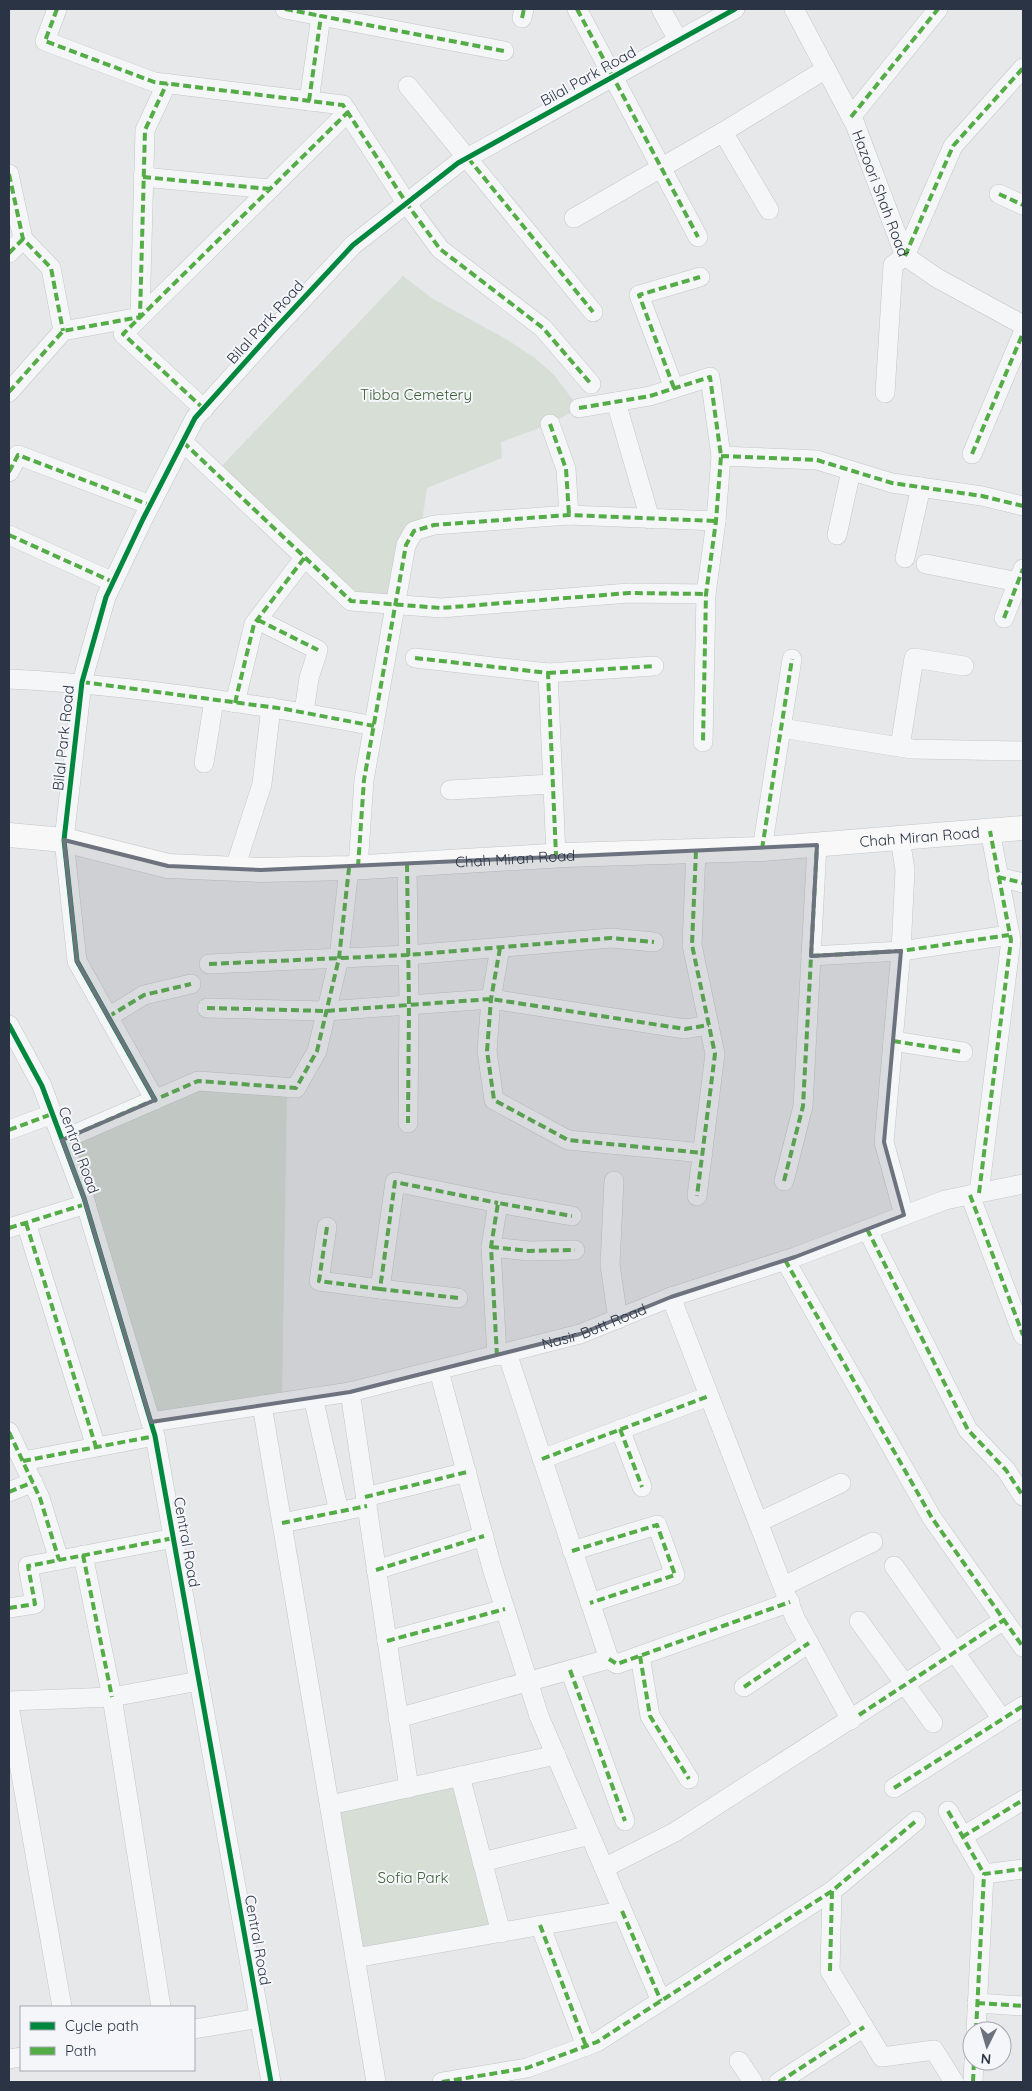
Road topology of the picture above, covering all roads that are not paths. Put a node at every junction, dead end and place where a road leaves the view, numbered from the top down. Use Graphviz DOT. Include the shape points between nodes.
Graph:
graph roads {
  1 [pos="57,9"];
  2 [pos="285,9"];
  3 [pos="577,9"];
  4 [pos="662,9"];
  5 [pos="735,9"];
  6 [pos="794,9"];
  7 [pos="938,9"];
  8 [pos="322,12"];
  9 [pos="678,40"];
  10 [pos="504,51"];
  11 [pos="1023,68"];
  12 [pos="826,69"];
  13 [pos="613,77"];
  14 [pos="167,84"];
  15 [pos="408,86"];
  16 [pos="309,101"];
  17 [pos="348,112"];
  18 [pos="851,117"];
  19 [pos="722,132"];
  20 [pos="468,158"];
  21 [pos="661,167"];
  22 [pos="9,174"];
  23 [pos="143,177"];
  24 [pos="270,189"];
  25 [pos="999,194"];
  26 [pos="406,204"];
  27 [pos="1023,205"];
  28 [pos="769,210"];
  29 [pos="574,218"];
  30 [pos="698,237"];
  31 [pos="23,239"];
  32 [pos="9,253"];
  33 [pos="905,256"];
  34 [pos="700,277"];
  35 [pos="593,312"];
  36 [pos="140,317"];
  37 [pos="1023,325"];
  38 [pos="63,331"];
  39 [pos="1023,333"];
  40 [pos="591,384"];
  41 [pos="674,388"];
  42 [pos="9,392"];
  43 [pos="885,393"];
  44 [pos="616,402"];
  45 [pos="579,408"];
  46 [pos="204,409"];
  47 [pos="550,424"];
  48 [pos="183,442"];
  49 [pos="972,454"];
  50 [pos="721,456"];
  51 [pos="851,471"];
  52 [pos="9,472"];
  53 [pos="921,487"];
  54 [pos="150,505"];
  55 [pos="1023,506"];
  56 [pos="569,515"];
  57 [pos="650,518"];
  58 [pos="716,521"];
  59 [pos="9,534"];
  60 [pos="837,534"];
  61 [pos="305,557"];
  62 [pos="905,558"];
  63 [pos="926,564"];
  64 [pos="1021,576"];
  65 [pos="113,582"];
  66 [pos="706,594"];
  67 [pos="395,605"];
  68 [pos="1004,618"];
  69 [pos="258,620"];
  70 [pos="415,658"];
  71 [pos="792,659"];
  72 [pos="654,666"];
  73 [pos="964,666"];
  74 [pos="548,673"];
  75 [pos="9,678"];
  76 [pos="82,682"];
  77 [pos="214,700"];
  78 [pos="235,703"];
  79 [pos="271,707"];
  80 [pos="304,712"];
  81 [pos="374,726"];
  82 [pos="781,728"];
  83 [pos="703,742"];
  84 [pos="900,748"];
  85 [pos="1023,751"];
  86 [pos="204,763"];
  87 [pos="552,784"];
  88 [pos="450,790"];
  89 [pos="1023,828"];
  90 [pos="990,831"];
  91 [pos="9,835"];
  92 [pos="900,838"];
  93 [pos="64,840"];
  94 [pos="817,845"];
  95 [pos="762,849"];
  96 [pos="696,851"];
  97 [pos="556,855"];
  98 [pos="407,864"];
  99 [pos="235,868"];
  100 [pos="354,868"];
  101 [pos="998,877"];
  102 [pos="1023,883"];
  103 [pos="1009,935"];
  104 [pos="654,942"];
  105 [pos="500,948"];
  106 [pos="901,951"];
  107 [pos="408,955"];
  108 [pos="811,956"];
  109 [pos="340,958"];
  110 [pos="209,964"];
  111 [pos="191,984"];
  112 [pos="491,999"];
  113 [pos="409,1004"];
  114 [pos="207,1008"];
  115 [pos="326,1012"];
  116 [pos="108,1016"];
  117 [pos="709,1025"];
  118 [pos="10,1029"];
  119 [pos="893,1041"];
  120 [pos="963,1052"];
  121 [pos="155,1100"];
  122 [pos="52,1114"];
  123 [pos="408,1123"];
  124 [pos="9,1130"];
  125 [pos="62,1140"];
  126 [pos="703,1153"];
  127 [pos="614,1181"];
  128 [pos="784,1181"];
  129 [pos="1023,1184"];
  130 [pos="974,1194"];
  131 [pos="697,1196"];
  132 [pos="498,1203"];
  133 [pos="86,1204"];
  134 [pos="904,1215"];
  135 [pos="572,1216"];
  136 [pos="17,1225"];
  137 [pos="326,1227"];
  138 [pos="867,1229"];
  139 [pos="491,1247"];
  140 [pos="575,1250"];
  141 [pos="785,1260"];
  142 [pos="380,1289"];
  143 [pos="671,1297"];
  144 [pos="458,1298"];
  145 [pos="618,1319"];
  146 [pos="1023,1334"];
  147 [pos="502,1354"];
  148 [pos="439,1371"];
  149 [pos="350,1392"];
  150 [pos="709,1396"];
  151 [pos="313,1398"];
  152 [pos="262,1405"];
  153 [pos="153,1429"];
  154 [pos="620,1429"];
  155 [pos="9,1432"];
  156 [pos="96,1447"];
  157 [pos="542,1459"];
  158 [pos="23,1461"];
  159 [pos="466,1472"];
  160 [pos="33,1482"];
  161 [pos="841,1483"];
  162 [pos="642,1488"];
  163 [pos="9,1492"];
  164 [pos="1023,1496"];
  165 [pos="366,1501"];
  166 [pos="339,1512"];
  167 [pos="759,1522"];
  168 [pos="282,1523"];
  169 [pos="484,1536"];
  170 [pos="174,1538"];
  171 [pos="873,1542"];
  172 [pos="572,1550"];
  173 [pos="83,1555"];
  174 [pos="59,1560"];
  175 [pos="894,1566"];
  176 [pos="376,1570"];
  177 [pos="787,1594"];
  178 [pos="590,1603"];
  179 [pos="9,1608"];
  180 [pos="506,1609"];
  181 [pos="1004,1620"];
  182 [pos="859,1622"];
  183 [pos="387,1641"];
  184 [pos="809,1643"];
  185 [pos="1023,1646"];
  186 [pos="955,1652"];
  187 [pos="640,1656"];
  188 [pos="609,1659"];
  189 [pos="570,1670"];
  190 [pos="528,1681"];
  191 [pos="199,1682"];
  192 [pos="905,1685"];
  193 [pos="744,1687"];
  194 [pos="112,1697"];
  195 [pos="9,1702"];
  196 [pos="9,1706"];
  197 [pos="1023,1706"];
  198 [pos="398,1718"];
  199 [pos="1002,1719"];
  200 [pos="851,1720"];
  201 [pos="933,1723"];
  202 [pos="556,1755"];
  203 [pos="460,1776"];
  204 [pos="690,1779"];
  205 [pos="409,1788"];
  206 [pos="894,1788"];
  207 [pos="1023,1800"];
  208 [pos="330,1805"];
  209 [pos="948,1811"];
  210 [pos="625,1821"];
  211 [pos="916,1821"];
  212 [pos="590,1835"];
  213 [pos="962,1837"];
  214 [pos="482,1862"];
  215 [pos="604,1868"];
  216 [pos="1023,1870"];
  217 [pos="984,1874"];
  218 [pos="832,1891"];
  219 [pos="622,1911"];
  220 [pos="540,1926"];
  221 [pos="500,1933"];
  222 [pos="355,1958"];
  223 [pos="661,2001"];
  224 [pos="977,2003"];
  225 [pos="62,2006"];
  226 [pos="161,2006"];
  227 [pos="1023,2006"];
  228 [pos="260,2018"];
  229 [pos="976,2021"];
  230 [pos="864,2027"];
  231 [pos="195,2028"];
  232 [pos="586,2046"];
  233 [pos="739,2061"];
  234 [pos="272,2082"];
  235 [pos="376,2082"];
  236 [pos="442,2082"];
  237 [pos="753,2082"];
  238 [pos="779,2082"];
  239 [pos="954,2082"];
  1 -- 14 [label="street" via="46,41"];
  2 -- 8 [label="street"];
  3 -- 13 [label="street"];
  4 -- 9 [label="street"];
  5 -- 9 [label="street, Bilal Park Road"];
  6 -- 12 [label="street, Hazoori Shah Road"];
  7 -- 18 [label="street"];
  8 -- 10 [label="street"];
  8 -- 16 [label="street"];
  9 -- 13 [label="street, Bilal Park Road"];
  11 -- 33 [label="street" via="953,146"];
  12 -- 18 [label="street, Hazoori Shah Road"];
  12 -- 19 [label="street"];
  13 -- 20 [label="street, Bilal Park Road"];
  13 -- 21 [label="street"];
  14 -- 16 [label="street"];
  14 -- 23 [label="street" via="146,130"];
  15 -- 20 [label="street"];
  16 -- 17 [label="street" via="343,105"];
  17 -- 24 [label="street"];
  17 -- 26 [label="street"];
  18 -- 33 [label="street, Hazoori Shah Road"];
  19 -- 21 [label="street"];
  19 -- 28 [label="street"];
  20 -- 26 [label="street, Bilal Park Road"];
  20 -- 35 [label="street"];
  21 -- 29 [label="street"];
  21 -- 30 [label="street"];
  22 -- 31 [label="street"];
  23 -- 24 [label="street"];
  23 -- 36 [label="street"];
  24 -- 36 [label="street"];
  25 -- 27 [label="street"];
  26 -- 40 [label="street" via="440,249 544,328"];
  26 -- 46 [label="street, Bilal Park Road" via="353,245"];
  31 -- 32 [label="street"];
  31 -- 38 [label="street" via="51,268"];
  33 -- 37 [label="street, Hazoori Shah Road" via="937,278"];
  33 -- 43 [label="street" via="893,265"];
  34 -- 41 [label="street" via="639,295"];
  36 -- 38 [label="street"];
  36 -- 46 [label="street" via="123,334"];
  38 -- 42 [label="street"];
  39 -- 49 [label="street"];
  41 -- 44 [label="street"];
  41 -- 50 [label="street" via="710,377"];
  44 -- 45 [label="street"];
  44 -- 57 [label="street"];
  46 -- 48 [label="street, Bilal Park Road" via="195,418"];
  47 -- 56 [label="street" via="566,469"];
  48 -- 54 [label="street, Bilal Park Road"];
  48 -- 61 [label="street"];
  50 -- 51 [label="street" via="817,460"];
  50 -- 58 [label="street"];
  51 -- 53 [label="street" via="892,483"];
  51 -- 60 [label="street"];
  52 -- 54 [label="street" via="18,455"];
  53 -- 55 [label="street"];
  53 -- 62 [label="street"];
  54 -- 65 [label="street, Bilal Park Road"];
  56 -- 57 [label="street"];
  56 -- 67 [label="street" via="434,525 414,531 406,545"];
  57 -- 58 [label="street"];
  58 -- 66 [label="street"];
  59 -- 65 [label="street"];
  61 -- 67 [label="street" via="351,602"];
  61 -- 69 [label="street"];
  63 -- 64 [label="street"];
  64 -- 68 [label="street"];
  65 -- 76 [label="street, Bilal Park Road" via="106,596"];
  66 -- 67 [label="street" via="629,593 441,608"];
  66 -- 83 [label="street"];
  67 -- 81 [label="street"];
  69 -- 78 [label="street" via="254,624"];
  69 -- 80 [label="street" via="318,650 309,678"];
  70 -- 74 [label="street"];
  71 -- 82 [label="street"];
  72 -- 74 [label="street"];
  73 -- 84 [label="street" via="914,658"];
  74 -- 87 [label="street"];
  75 -- 76 [label="street"];
  76 -- 77 [label="street"];
  76 -- 93 [label="street, Bilal Park Road"];
  77 -- 78 [label="street"];
  77 -- 86 [label="street"];
  78 -- 79 [label="street"];
  79 -- 80 [label="street"];
  79 -- 99 [label="street" via="262,784"];
  80 -- 81 [label="street"];
  81 -- 100 [label="street"];
  82 -- 84 [label="street"];
  82 -- 95 [label="street"];
  84 -- 85 [label="street"];
  87 -- 88 [label="street"];
  87 -- 97 [label="street"];
  89 -- 90 [label="main road, Chah Miran Road"];
  90 -- 92 [label="main road, Chah Miran Road"];
  90 -- 101 [label="street"];
  91 -- 93 [label="main road, Chah Miran Road"];
  92 -- 94 [label="main road, Chah Miran Road"];
  92 -- 106 [label="street" via="905,870"];
  93 -- 99 [label="main road, Chah Miran Road" via="168,866"];
  93 -- 116 [label="street, Bilal Park Road" via="77,961"];
  94 -- 95 [label="main road, Chah Miran Road"];
  94 -- 108 [label="street"];
  95 -- 96 [label="main road, Chah Miran Road"];
  96 -- 97 [label="main road, Chah Miran Road"];
  96 -- 117 [label="street" via="692,945"];
  97 -- 98 [label="main road, Chah Miran Road"];
  98 -- 100 [label="main road, Chah Miran Road"];
  98 -- 107 [label="street"];
  99 -- 100 [label="main road, Chah Miran Road"];
  100 -- 109 [label="street"];
  101 -- 102 [label="street"];
  101 -- 103 [label="street"];
  103 -- 106 [label="street"];
  103 -- 130 [label="street" via="1011,940"];
  104 -- 105 [label="street" via="610,938"];
  105 -- 107 [label="street"];
  105 -- 112 [label="street"];
  106 -- 108 [label="street"];
  106 -- 119 [label="street"];
  107 -- 109 [label="street"];
  107 -- 113 [label="street"];
  108 -- 128 [label="street" via="803,1106"];
  109 -- 110 [label="street"];
  109 -- 115 [label="street"];
  111 -- 116 [label="street" via="144,995"];
  112 -- 113 [label="street"];
  112 -- 117 [label="street" via="685,1029"];
  112 -- 126 [label="street" via="487,1051 494,1100 568,1140"];
  113 -- 115 [label="street"];
  113 -- 123 [label="street"];
  114 -- 115 [label="street"];
  115 -- 121 [label="street" via="317,1051 296,1088 198,1080"];
  116 -- 121 [label="street, Bilal Park Road"];
  117 -- 126 [label="street" via="715,1054"];
  118 -- 122 [label="street, Central Road" via="42,1086"];
  119 -- 120 [label="street"];
  119 -- 134 [label="street" via="884,1142"];
  121 -- 125 [label="street"];
  122 -- 124 [label="street"];
  122 -- 125 [label="street, Central Road"];
  125 -- 133 [label="street, Central Road"];
  126 -- 131 [label="street"];
  127 -- 145 [label="street" via="610,1266"];
  129 -- 130 [label="street, Nasir Butt Road"];
  130 -- 134 [label="street, Nasir Butt Road" via="945,1200"];
  130 -- 146 [label="street"];
  132 -- 135 [label="street"];
  132 -- 139 [label="street"];
  132 -- 142 [label="street" via="396,1182"];
  133 -- 136 [label="street"];
  133 -- 153 [label="street, Central Road"];
  134 -- 138 [label="street, Nasir Butt Road"];
  136 -- 156 [label="street"];
  137 -- 142 [label="street" via="319,1281"];
  138 -- 141 [label="street, Nasir Butt Road"];
  138 -- 164 [label="street" via="968,1430 1006,1470"];
  139 -- 140 [label="street" via="529,1251"];
  139 -- 147 [label="street"];
  141 -- 143 [label="street, Nasir Butt Road"];
  141 -- 181 [label="street" via="932,1518"];
  142 -- 144 [label="street"];
  143 -- 145 [label="street, Nasir Butt Road"];
  143 -- 150 [label="street"];
  145 -- 147 [label="street, Nasir Butt Road" via="580,1334"];
  147 -- 148 [label="street, Nasir Butt Road"];
  147 -- 157 [label="street"];
  148 -- 149 [label="street, Nasir Butt Road"];
  148 -- 159 [label="street"];
  149 -- 151 [label="street, Nasir Butt Road"];
  149 -- 165 [label="street"];
  150 -- 154 [label="street"];
  150 -- 167 [label="street"];
  151 -- 152 [label="street, Nasir Butt Road"];
  151 -- 166 [label="street"];
  152 -- 153 [label="street, Nasir Butt Road"];
  152 -- 168 [label="street"];
  153 -- 156 [label="street, Nasir Butt Road"];
  153 -- 170 [label="street, Central Road"];
  154 -- 157 [label="street"];
  154 -- 162 [label="street"];
  155 -- 158 [label="street"];
  156 -- 158 [label="street, Nasir Butt Road"];
  157 -- 172 [label="street"];
  158 -- 160 [label="street"];
  159 -- 165 [label="street"];
  159 -- 169 [label="street"];
  160 -- 163 [label="street"];
  160 -- 174 [label="street"];
  161 -- 167 [label="street"];
  165 -- 166 [label="street"];
  165 -- 176 [label="street"];
  166 -- 168 [label="street"];
  167 -- 177 [label="street"];
  168 -- 208 [label="street"];
  169 -- 176 [label="street"];
  169 -- 180 [label="street"];
  170 -- 173 [label="street"];
  170 -- 191 [label="street, Central Road"];
  171 -- 177 [label="street"];
  172 -- 178 [label="street"];
  172 -- 178 [label="street" via="657,1525 675,1575"];
  173 -- 174 [label="street"];
  173 -- 194 [label="street"];
  174 -- 179 [label="street" via="28,1566 35,1604"];
  175 -- 186 [label="street"];
  176 -- 183 [label="street"];
  177 -- 184 [label="street" via="795,1618"];
  177 -- 187 [label="street"];
  178 -- 188 [label="street"];
  180 -- 183 [label="street"];
  180 -- 190 [label="street"];
  181 -- 185 [label="street"];
  181 -- 186 [label="street"];
  182 -- 192 [label="street"];
  183 -- 198 [label="street"];
  184 -- 193 [label="street"];
  184 -- 200 [label="street"];
  186 -- 192 [label="street"];
  186 -- 199 [label="street"];
  187 -- 188 [label="street" via="618,1664"];
  187 -- 204 [label="street" via="650,1716"];
  188 -- 189 [label="street"];
  189 -- 190 [label="street"];
  189 -- 210 [label="street"];
  190 -- 198 [label="street"];
  190 -- 202 [label="street"];
  191 -- 194 [label="street"];
  191 -- 228 [label="street, Central Road"];
  192 -- 200 [label="street"];
  192 -- 201 [label="street"];
  194 -- 195 [label="street"];
  194 -- 226 [label="street"];
  196 -- 225 [label="street"];
  197 -- 199 [label="street"];
  198 -- 205 [label="street"];
  199 -- 206 [label="street"];
  200 -- 215 [label="street" via="674,1832"];
  202 -- 203 [label="street"];
  202 -- 212 [label="street"];
  203 -- 205 [label="street"];
  203 -- 214 [label="street"];
  205 -- 208 [label="street"];
  207 -- 213 [label="street"];
  208 -- 222 [label="street"];
  209 -- 213 [label="street"];
  211 -- 218 [label="street"];
  212 -- 214 [label="street"];
  212 -- 215 [label="street"];
  213 -- 217 [label="street"];
  214 -- 221 [label="street"];
  215 -- 219 [label="street"];
  216 -- 217 [label="street"];
  217 -- 224 [label="street"];
  218 -- 223 [label="street"];
  218 -- 230 [label="street" via="830,1971"];
  219 -- 220 [label="street"];
  219 -- 223 [label="street"];
  220 -- 221 [label="street"];
  220 -- 232 [label="street"];
  221 -- 222 [label="street"];
  222 -- 235 [label="street"];
  223 -- 232 [label="street"];
  224 -- 227 [label="street"];
  224 -- 229 [label="street"];
  228 -- 231 [label="street"];
  228 -- 234 [label="street, Central Road"];
  230 -- 238 [label="street"];
  230 -- 239 [label="street" via="882,2057 934,2050"];
  232 -- 236 [label="street" via="527,2068"];
  233 -- 237 [label="street"];
}
